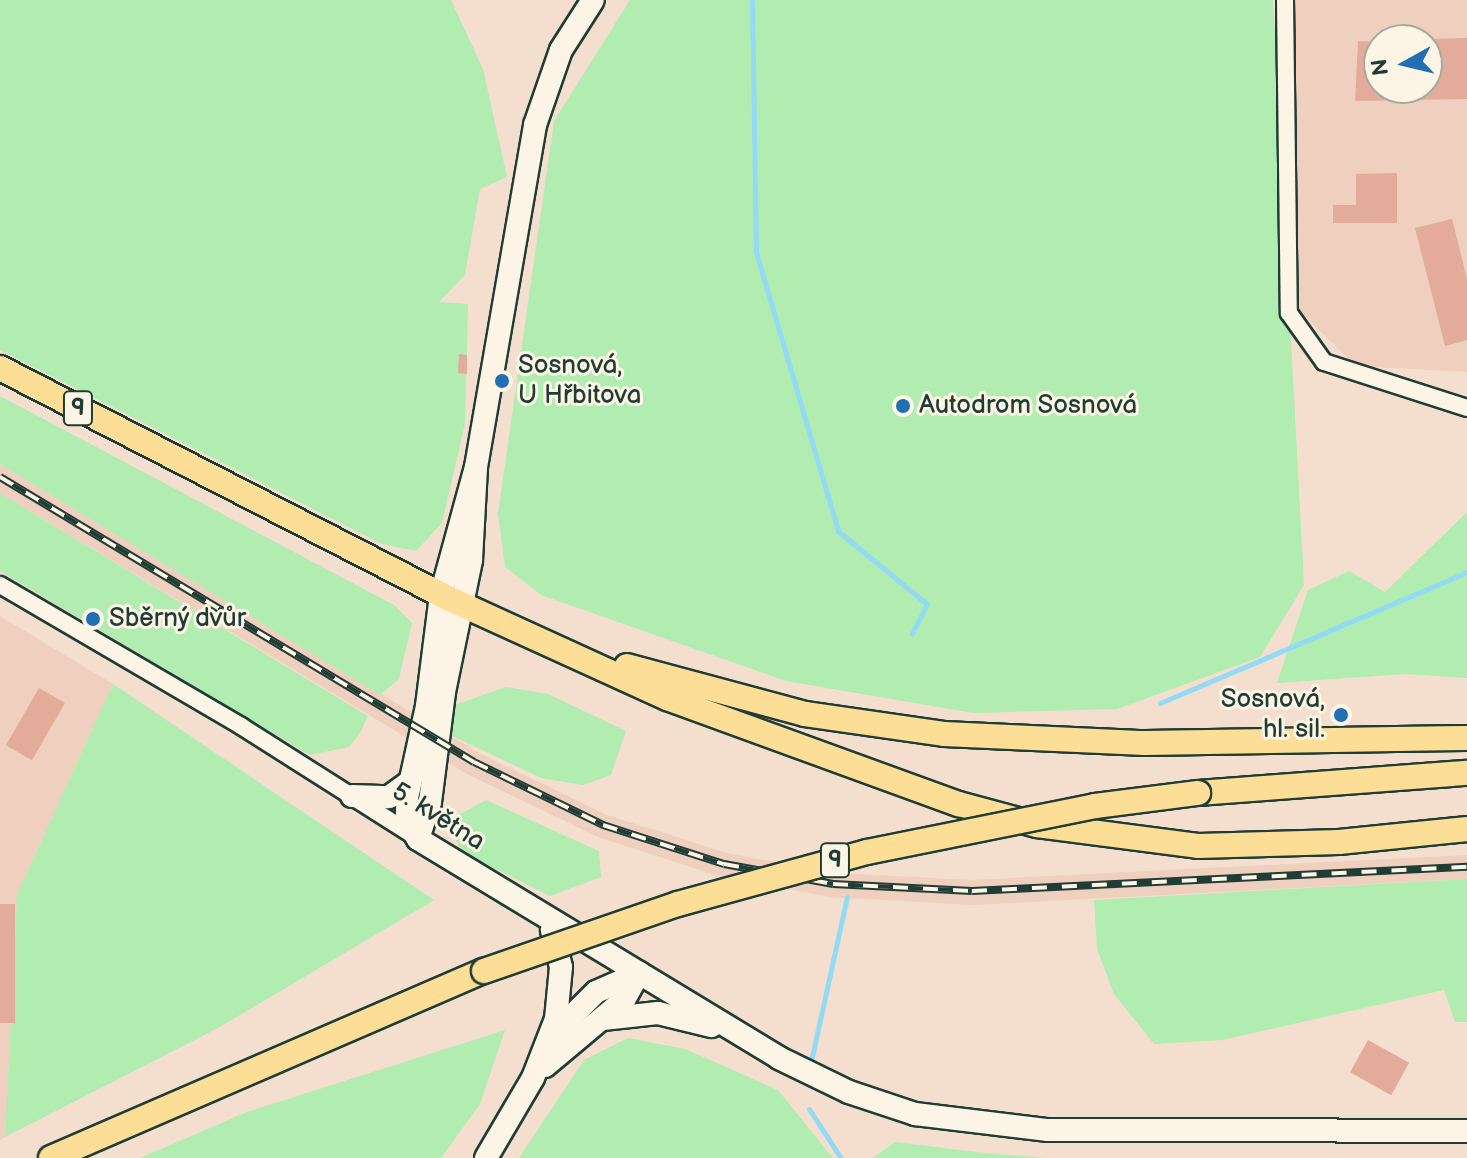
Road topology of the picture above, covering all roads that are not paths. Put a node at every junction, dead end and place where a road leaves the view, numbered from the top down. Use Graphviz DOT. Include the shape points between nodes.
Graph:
graph roads {
  1 [pos="593,0"];
  2 [pos="1285,0"];
  3 [pos="0,368"];
  4 [pos="1467,408"];
  5 [pos="0,585"];
  6 [pos="452,600"];
  7 [pos="568,648"];
  8 [pos="1467,738"];
  9 [pos="1467,773"];
  10 [pos="410,782"];
  11 [pos="352,796"];
  12 [pos="1467,829"];
  13 [pos="415,836"];
  14 [pos="545,915"];
  15 [pos="639,973"];
  16 [pos="594,1021"];
  17 [pos="736,1033"];
  18 [pos="548,1044"];
  19 [pos="533,1078"];
  20 [pos="1467,1131"];
  21 [pos="51,1158"];
  22 [pos="486,1158"];
  1 -- 6 [label="street" via="561,50 535,125 476,467 471,560"];
  2 -- 4 [label="street" via="1289,313 1324,362"];
  3 -- 6 [label="main road, 9"];
  5 -- 11 [label="street, 5. května"];
  6 -- 7 [label="main road, 9"];
  6 -- 10 [label="street"];
  6 -- 13 [label="street" via="430,802"];
  7 -- 8 [label="main road, 9" via="747,701 944,734 1145,743"];
  7 -- 12 [label="main road, 9" via="667,698 775,739 959,804 1037,825 1198,846 1339,842"];
  9 -- 21 [label="main road, 9, bridge" via="1095,806 867,852 693,899 484,971"];
  10 -- 11 [label="street" via="389,797"];
  10 -- 13 [label="street" via="406,817"];
  11 -- 13 [label="street, 5. května"];
  13 -- 14 [label="street, 5. května"];
  14 -- 15 [label="street, 5. května"];
  14 -- 18 [label="street" via="561,967 560,998"];
  15 -- 16 [label="street" via="624,1000"];
  15 -- 17 [label="street, 5. května"];
  15 -- 18 [label="street" via="596,992"];
  16 -- 17 [label="street" via="658,1013"];
  16 -- 19 [label="street"];
  17 -- 20 [label="street, 5. května" via="849,1092 915,1114 1016,1129"];
  18 -- 19 [label="street"];
  19 -- 22 [label="street"];
}
